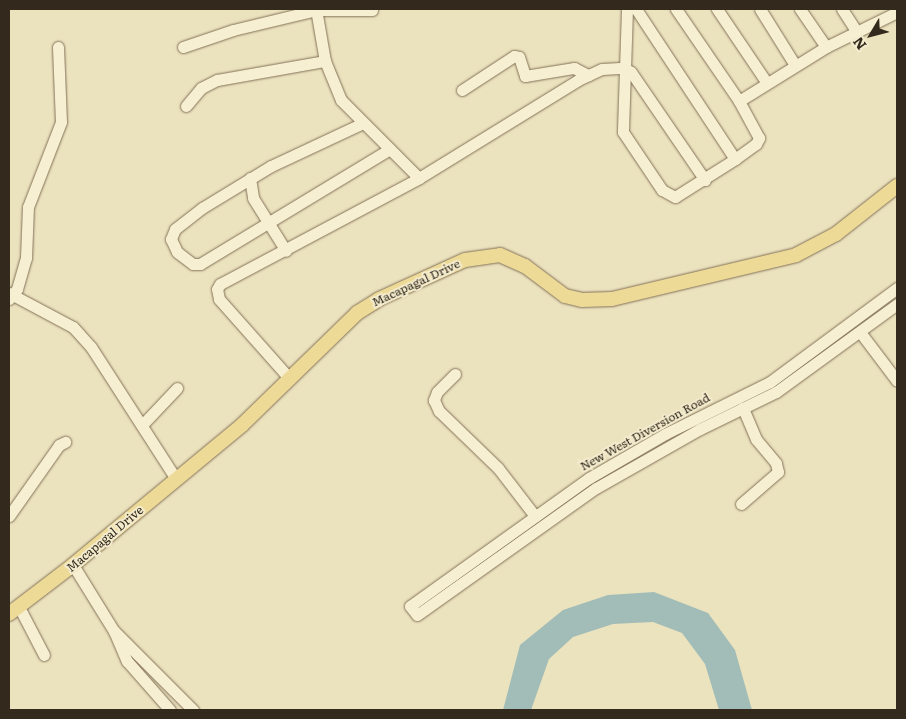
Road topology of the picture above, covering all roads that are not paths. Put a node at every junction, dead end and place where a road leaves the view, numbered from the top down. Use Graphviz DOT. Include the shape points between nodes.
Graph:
graph roads {
  1 [pos="316,9"];
  2 [pos="627,9"];
  3 [pos="636,9"];
  4 [pos="676,9"];
  5 [pos="717,9"];
  6 [pos="760,9"];
  7 [pos="800,9"];
  8 [pos="842,9"];
  9 [pos="372,10"];
  10 [pos="889,13"];
  11 [pos="857,32"];
  12 [pos="58,47"];
  13 [pos="183,47"];
  14 [pos="826,47"];
  15 [pos="325,61"];
  16 [pos="795,65"];
  17 [pos="624,68"];
  18 [pos="588,75"];
  19 [pos="767,83"];
  20 [pos="462,90"];
  21 [pos="739,100"];
  22 [pos="186,106"];
  23 [pos="363,123"];
  24 [pos="390,149"];
  25 [pos="735,158"];
  26 [pos="250,178"];
  27 [pos="419,178"];
  28 [pos="705,180"];
  29 [pos="897,186"];
  30 [pos="266,222"];
  31 [pos="286,251"];
  32 [pos="897,288"];
  33 [pos="10,296"];
  34 [pos="897,304"];
  35 [pos="860,332"];
  36 [pos="455,374"];
  37 [pos="290,379"];
  38 [pos="897,381"];
  39 [pos="177,388"];
  40 [pos="743,408"];
  41 [pos="142,425"];
  42 [pos="66,442"];
  43 [pos="176,479"];
  44 [pos="741,504"];
  45 [pos="9,516"];
  46 [pos="535,516"];
  47 [pos="73,565"];
  48 [pos="14,610"];
  49 [pos="114,631"];
  50 [pos="44,655"];
  51 [pos="170,710"];
  52 [pos="193,710"];
  1 -- 9 [label="street"];
  1 -- 13 [label="street" via="233,30"];
  1 -- 15 [label="street"];
  2 -- 17 [label="street"];
  3 -- 25 [label="street"];
  4 -- 21 [label="street"];
  5 -- 19 [label="street"];
  6 -- 16 [label="street"];
  7 -- 14 [label="street"];
  8 -- 11 [label="street"];
  10 -- 11 [label="street"];
  11 -- 14 [label="street"];
  12 -- 33 [label="street" via="61,122 28,207 26,258"];
  14 -- 16 [label="street"];
  15 -- 22 [label="street" via="217,80 201,88"];
  15 -- 23 [label="street" via="341,100"];
  16 -- 19 [label="street"];
  17 -- 18 [label="street" via="602,69"];
  17 -- 28 [label="street" via="641,84"];
  17 -- 28 [label="street" via="623,132 662,190 675,197"];
  18 -- 20 [label="street" via="574,68 525,76 519,57 514,56"];
  18 -- 27 [label="street"];
  19 -- 21 [label="street"];
  21 -- 25 [label="street" via="759,138 756,144"];
  23 -- 24 [label="street"];
  23 -- 26 [label="street"];
  24 -- 27 [label="street"];
  24 -- 30 [label="street"];
  25 -- 28 [label="street"];
  26 -- 30 [label="street" via="252,198"];
  26 -- 30 [label="street" via="175,229 172,245 184,258 200,264"];
  27 -- 31 [label="street"];
  29 -- 37 [label="main road, Macapagal Drive" via="836,234 796,255 612,299 582,300 565,296 526,266 500,255 465,260 369,304"];
  30 -- 31 [label="street"];
  31 -- 37 [label="street" via="224,281 217,294"];
  32 -- 46 [label="street, New West Diversion Road" via="770,382 624,457"];
  33 -- 41 [label="street" via="73,327 91,347"];
  34 -- 35 [label="street, New West Diversion Road"];
  35 -- 38 [label="street"];
  35 -- 40 [label="street, New West Diversion Road" via="799,377"];
  36 -- 46 [label="street" via="437,392 434,400 439,411 498,468"];
  37 -- 43 [label="main road, Macapagal Drive"];
  39 -- 41 [label="street"];
  40 -- 44 [label="street" via="756,439 776,463 778,472"];
  40 -- 46 [label="street, New West Diversion Road" via="671,444 596,488 413,610"];
  41 -- 43 [label="street"];
  42 -- 45 [label="street" via="59,446"];
  43 -- 47 [label="main road, Macapagal Drive"];
  47 -- 48 [label="main road, Macapagal Drive"];
  47 -- 49 [label="street"];
  48 -- 50 [label="street"];
  49 -- 51 [label="street" via="127,661"];
  49 -- 52 [label="street"];
}
